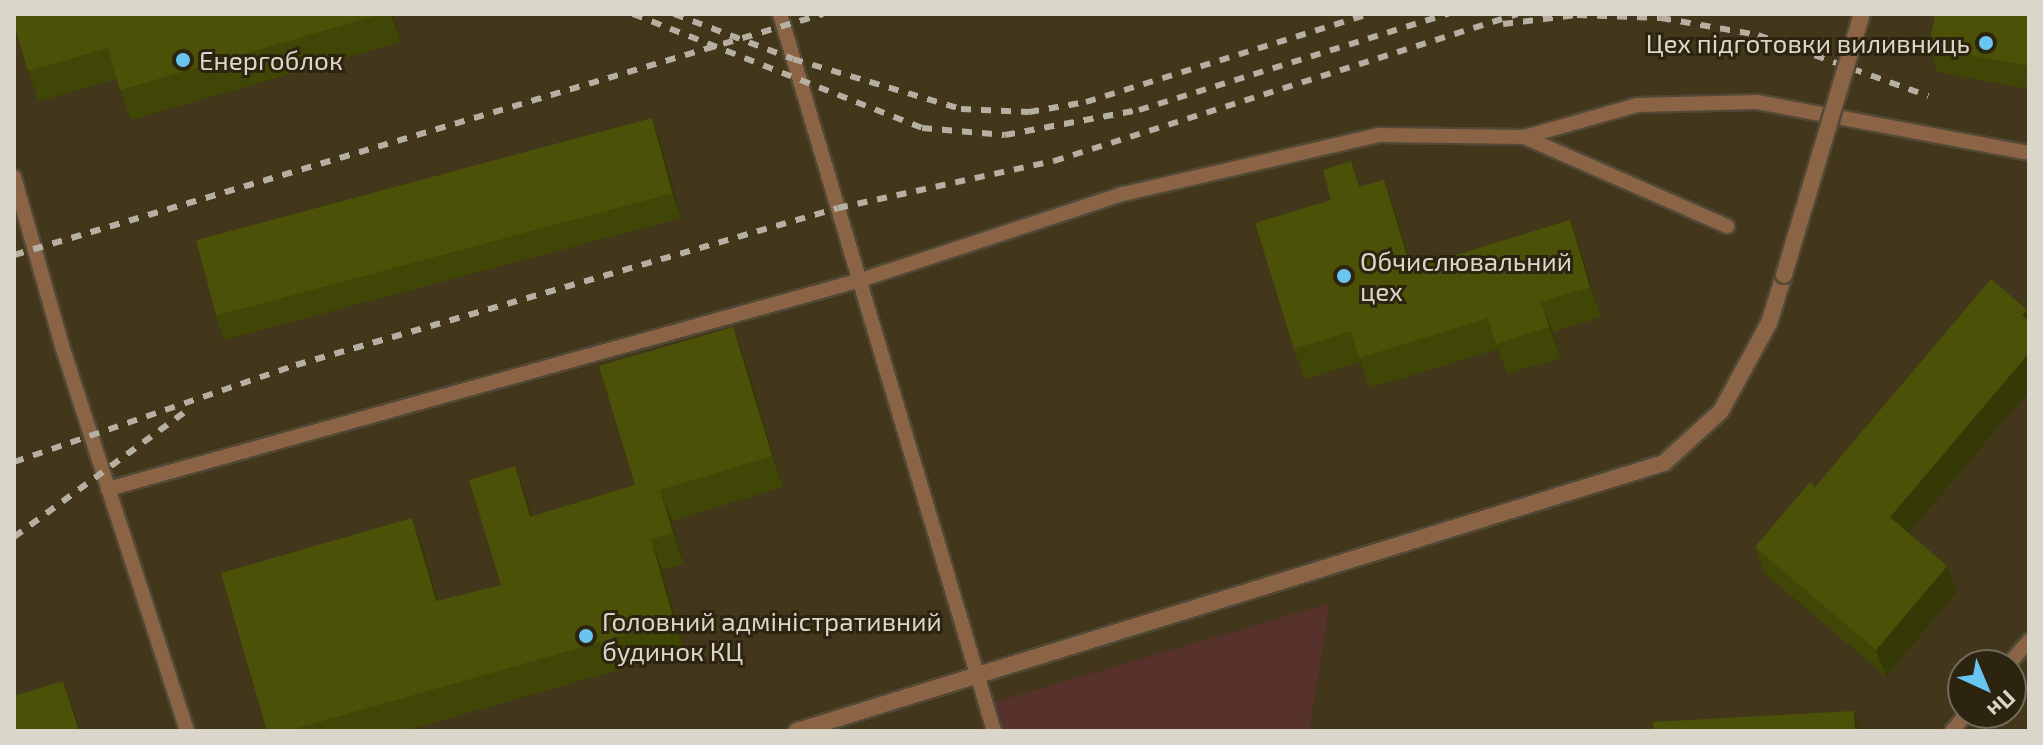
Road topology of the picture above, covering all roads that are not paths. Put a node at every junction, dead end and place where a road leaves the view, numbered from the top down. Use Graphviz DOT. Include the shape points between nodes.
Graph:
graph roads {
  1 [pos="780,14"];
  2 [pos="1862,14"];
  3 [pos="1524,137"];
  4 [pos="2029,153"];
  5 [pos="14,177"];
  6 [pos="1727,226"];
  7 [pos="861,280"];
  8 [pos="108,489"];
  9 [pos="980,676"];
  10 [pos="187,731"];
  11 [pos="797,731"];
  12 [pos="994,731"];
  1 -- 7 [label="lane"];
  2 -- 9 [label="street, bridge" via="1769,323 1721,411 1664,463"];
  3 -- 4 [label="lane" via="1638,105 1757,102"];
  3 -- 6 [label="lane"];
  3 -- 7 [label="lane" via="1379,135 1123,194"];
  5 -- 8 [label="lane"];
  7 -- 8 [label="lane"];
  7 -- 9 [label="lane"];
  8 -- 10 [label="lane"];
  9 -- 11 [label="street"];
  9 -- 12 [label="lane"];
}
